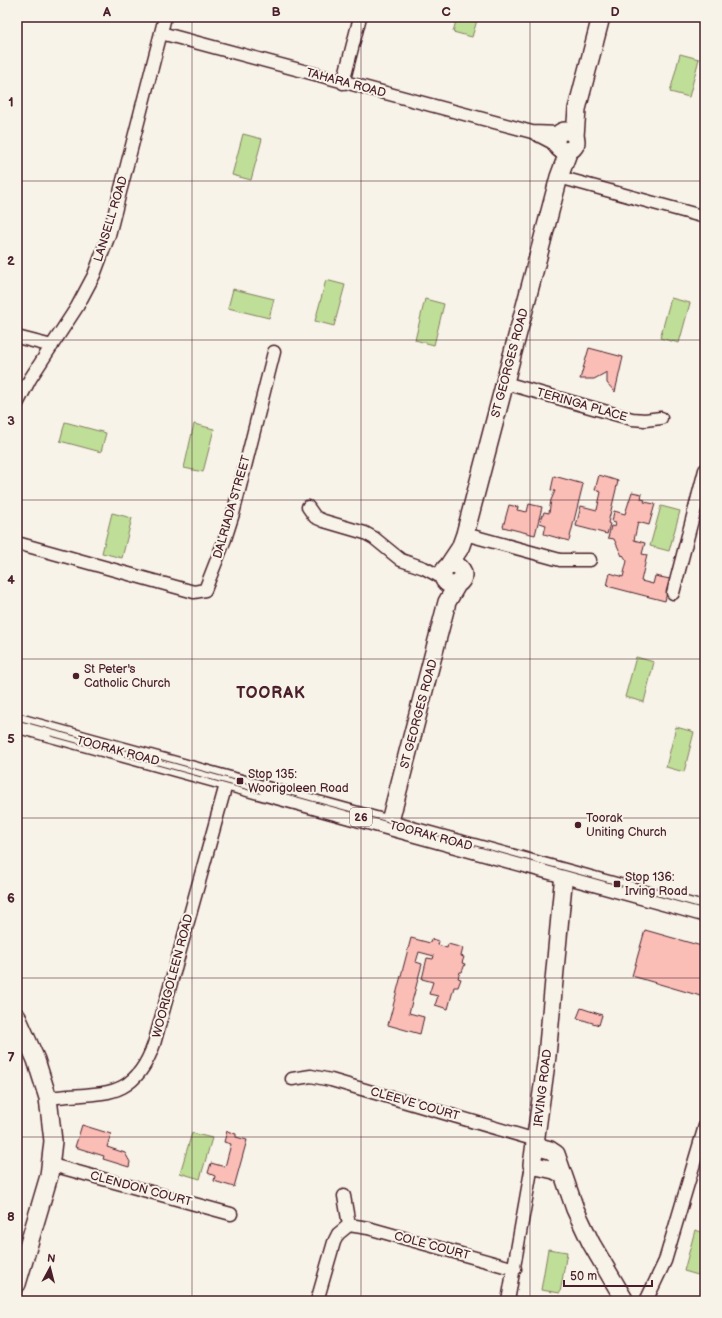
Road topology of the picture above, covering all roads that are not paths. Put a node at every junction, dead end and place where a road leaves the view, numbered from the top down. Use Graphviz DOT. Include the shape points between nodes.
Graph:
graph roads {
  1 [pos="165,17"];
  2 [pos="360,17"];
  3 [pos="601,17"];
  4 [pos="161,34"];
  5 [pos="343,83"];
  6 [pos="563,141"];
  7 [pos="559,177"];
  8 [pos="705,216"];
  9 [pos="17,336"];
  10 [pos="52,346"];
  11 [pos="274,352"];
  12 [pos="505,383"];
  13 [pos="17,404"];
  14 [pos="661,418"];
  15 [pos="705,470"];
  16 [pos="308,507"];
  17 [pos="463,541"];
  18 [pos="17,543"];
  19 [pos="590,560"];
  20 [pos="450,574"];
  21 [pos="673,593"];
  22 [pos="17,723"];
  23 [pos="227,781"];
  24 [pos="389,825"];
  25 [pos="564,873"];
  26 [pos="705,912"];
  27 [pos="17,1017"];
  28 [pos="292,1079"];
  29 [pos="48,1098"];
  30 [pos="705,1126"];
  31 [pos="536,1143"];
  32 [pos="52,1165"];
  33 [pos="532,1165"];
  34 [pos="562,1174"];
  35 [pos="344,1196"];
  36 [pos="231,1214"];
  37 [pos="350,1226"];
  38 [pos="515,1269"];
  39 [pos="17,1284"];
  40 [pos="317,1301"];
  41 [pos="508,1301"];
  42 [pos="625,1301"];
  43 [pos="646,1301"];
  1 -- 4 [label="street, LANSELL ROAD"];
  2 -- 5 [label="street"];
  3 -- 6 [label="street, ST GEORGES ROAD" via="577,109"];
  4 -- 5 [label="street, TAHARA ROAD"];
  4 -- 10 [label="street, LANSELL ROAD" via="109,235 94,276"];
  5 -- 6 [label="street, TAHARA ROAD"];
  6 -- 7 [label="street, ST GEORGES ROAD"];
  7 -- 8 [label="street"];
  7 -- 12 [label="street, ST GEORGES ROAD"];
  9 -- 10 [label="street"];
  10 -- 13 [label="street, LANSELL ROAD"];
  11 -- 18 [label="street, DALRIADA STREET" via="233,514 205,590 194,592"];
  12 -- 14 [label="street, TERINGA PLACE" via="632,419"];
  12 -- 17 [label="street, ST GEORGES ROAD"];
  15 -- 21 [label="street"];
  16 -- 20 [label="street" via="315,516 324,521 374,538 401,560"];
  17 -- 19 [label="street" via="560,560"];
  17 -- 20 [label="street, ST GEORGES ROAD"];
  20 -- 24 [label="street, ST GEORGES ROAD" via="447,602"];
  22 -- 23 [label="main road, TOORAK ROAD / 26"];
  23 -- 24 [label="main road, TOORAK ROAD / 26"];
  23 -- 29 [label="street, WOORIGOLEEN ROAD" via="154,1044 142,1071 132,1082 108,1092"];
  24 -- 25 [label="main road, TOORAK ROAD / 26"];
  25 -- 26 [label="main road, TOORAK ROAD / 26"];
  25 -- 31 [label="street, IRVING ROAD" via="554,992"];
  27 -- 29 [label="street" via="36,1060"];
  28 -- 31 [label="street, CLEEVE COURT" via="311,1076 331,1080"];
  29 -- 32 [label="street"];
  30 -- 43 [label="street" via="665,1261"];
  31 -- 33 [label="street, IRVING ROAD"];
  31 -- 34 [label="street" via="556,1154"];
  32 -- 36 [label="street, CLENDON COURT"];
  32 -- 39 [label="street"];
  33 -- 34 [label="street"];
  33 -- 38 [label="street, IRVING ROAD"];
  34 -- 42 [label="street" via="591,1243"];
  35 -- 37 [label="street"];
  37 -- 38 [label="street, COLE COURT" via="368,1228"];
  37 -- 40 [label="street" via="338,1234 334,1242"];
  38 -- 41 [label="street, IRVING ROAD"];
}
